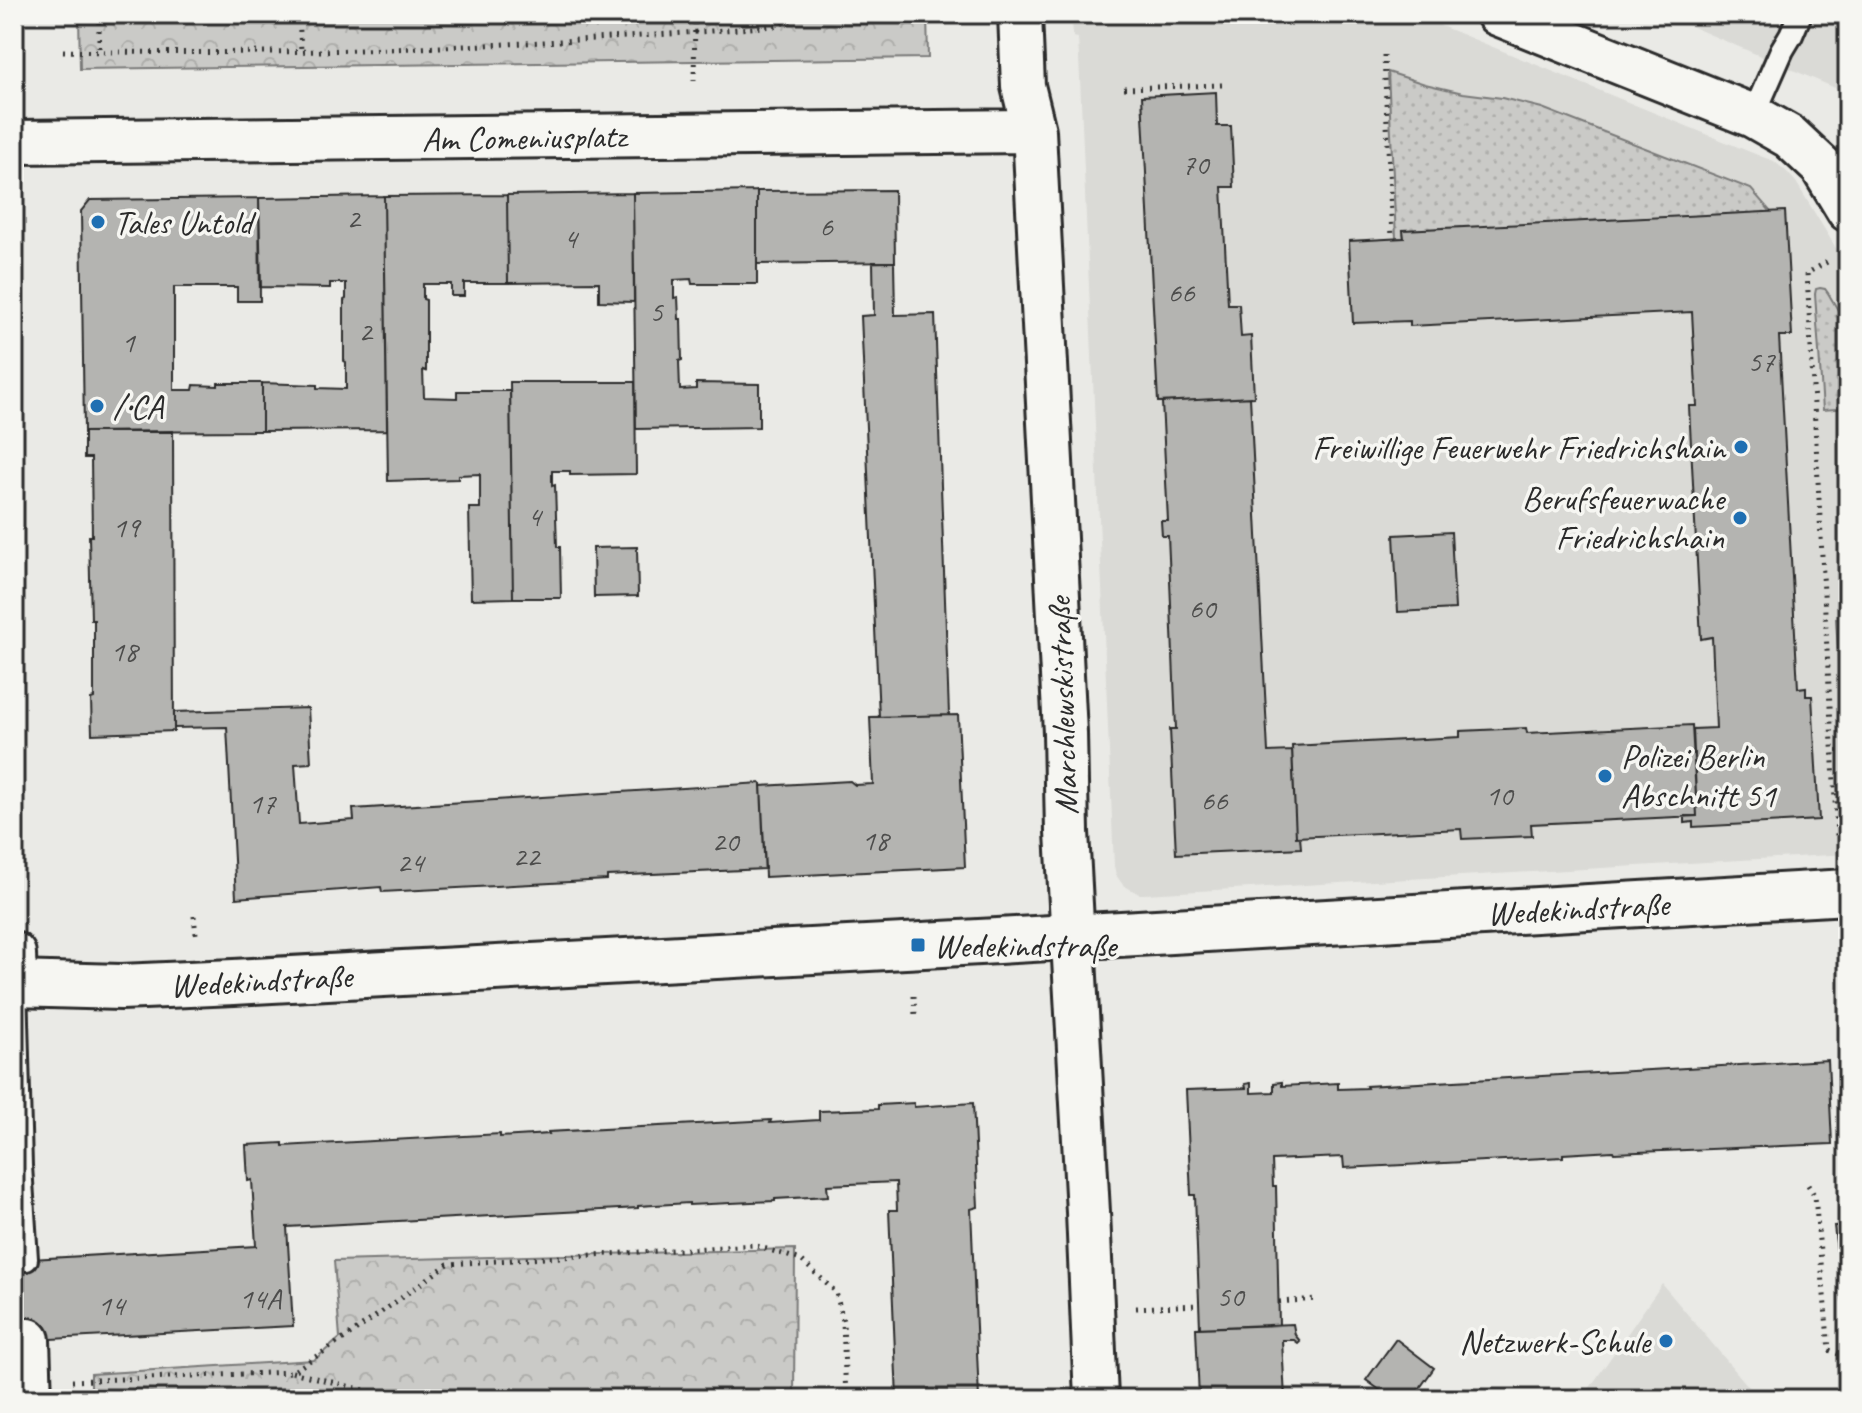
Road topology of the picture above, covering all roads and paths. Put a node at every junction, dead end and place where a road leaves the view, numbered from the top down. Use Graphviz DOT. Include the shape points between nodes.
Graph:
graph roads {
  1 [pos="99,14"];
  2 [pos="299,14"];
  3 [pos="695,14"];
  4 [pos="804,14"];
  5 [pos="1020,14"];
  6 [pos="1498,14"];
  7 [pos="1800,14"];
  8 [pos="694,33"];
  9 [pos="63,51"];
  10 [pos="301,51"];
  11 [pos="99,52"];
  12 [pos="1384,55"];
  13 [pos="694,81"];
  14 [pos="1222,85"];
  15 [pos="1124,88"];
  16 [pos="1753,116"];
  17 [pos="1034,131"];
  18 [pos="14,142"];
  19 [pos="1848,210"];
  20 [pos="1392,238"];
  21 [pos="1827,262"];
  22 [pos="1837,838"];
  23 [pos="1848,892"];
  24 [pos="194,916"];
  25 [pos="196,934"];
  26 [pos="1073,937"];
  27 [pos="14,954"];
  28 [pos="14,984"];
  29 [pos="914,996"];
  30 [pos="915,1016"];
  31 [pos="1808,1185"];
  32 [pos="26,1259"];
  33 [pos="1317,1299"];
  34 [pos="1279,1302"];
  35 [pos="1199,1305"];
  36 [pos="1093,1310"];
  37 [pos="28,1340"];
  38 [pos="1848,1358"];
  39 [pos="292,1372"];
  40 [pos="46,1390"];
  41 [pos="400,1399"];
  42 [pos="846,1399"];
  43 [pos="1096,1399"];
  1 -- 11 [label="path"];
  2 -- 10 [label="path"];
  3 -- 8 [label="path"];
  4 -- 8 [label="path" via="776,26"];
  5 -- 17 [label="street, Marchlewskistraße" via="1023,86"];
  6 -- 16 [label="street"];
  7 -- 16 [label="lane"];
  8 -- 10 [label="path"];
  8 -- 13 [label="path"];
  9 -- 11 [label="path"];
  10 -- 11 [label="path"];
  12 -- 20 [label="path"];
  14 -- 15 [label="path"];
  16 -- 19 [label="street" via="1790,137 1822,167"];
  17 -- 18 [label="street, Am Comeniusplatz"];
  17 -- 26 [label="street, Marchlewskistraße"];
  21 -- 22 [label="path" via="1807,273"];
  23 -- 26 [label="street, Wedekindstraße"];
  24 -- 25 [label="path"];
  26 -- 28 [label="street, Wedekindstraße" via="196,984"];
  26 -- 36 [label="street, Marchlewskistraße"];
  27 -- 28 [label="street"];
  28 -- 32 [label="lane"];
  29 -- 30 [label="path"];
  31 -- 38 [label="path" via="1815,1196 1829,1350"];
  33 -- 34 [label="path"];
  35 -- 36 [label="path"];
  36 -- 43 [label="street, Marchlewskistraße"];
  37 -- 40 [label="street"];
  39 -- 40 [label="path"];
  39 -- 41 [label="path"];
  39 -- 42 [label="path" via="448,1264 754,1245 801,1260 836,1292 843,1321"];
}
